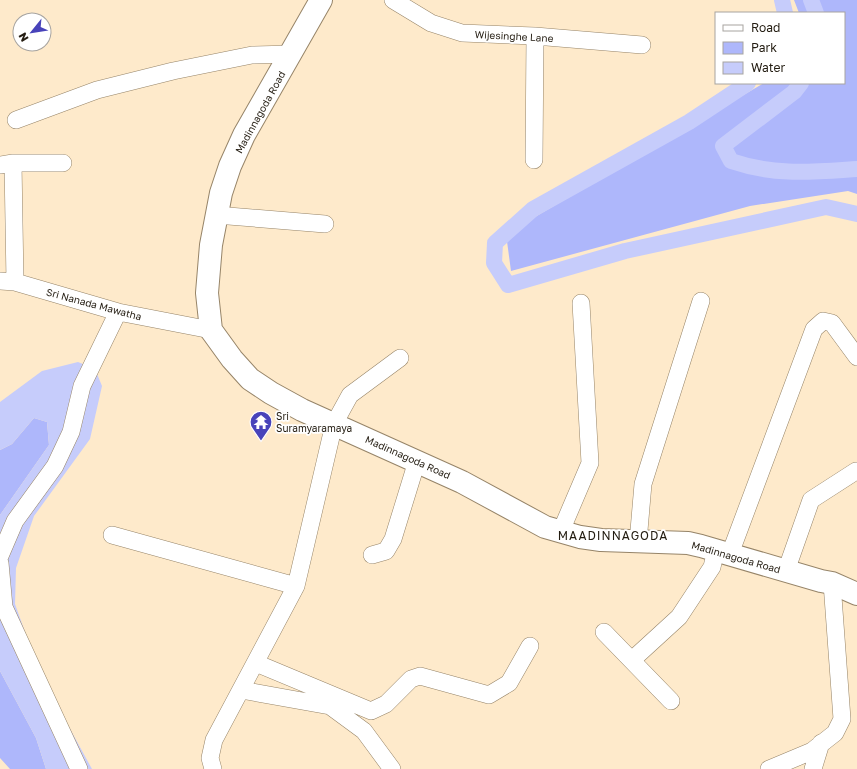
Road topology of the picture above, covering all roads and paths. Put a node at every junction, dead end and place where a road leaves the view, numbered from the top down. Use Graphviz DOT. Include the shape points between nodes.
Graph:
graph roads {
  1 [pos="321,0"];
  2 [pos="392,0"];
  3 [pos="535,36"];
  4 [pos="642,45"];
  5 [pos="291,54"];
  6 [pos="16,120"];
  7 [pos="534,160"];
  8 [pos="63,163"];
  9 [pos="7,164"];
  10 [pos="216,215"];
  11 [pos="325,224"];
  12 [pos="8,281"];
  13 [pos="701,301"];
  14 [pos="581,303"];
  15 [pos="118,312"];
  16 [pos="211,330"];
  17 [pos="857,357"];
  18 [pos="400,358"];
  19 [pos="334,424"];
  20 [pos="417,461"];
  21 [pos="856,471"];
  22 [pos="561,531"];
  23 [pos="112,535"];
  24 [pos="638,542"];
  25 [pos="723,552"];
  26 [pos="372,555"];
  27 [pos="0,556"];
  28 [pos="0,563"];
  29 [pos="786,571"];
  30 [pos="832,583"];
  31 [pos="296,586"];
  32 [pos="857,594"];
  33 [pos="604,632"];
  34 [pos="530,646"];
  35 [pos="632,660"];
  36 [pos="256,663"];
  37 [pos="241,690"];
  38 [pos="671,701"];
  39 [pos="821,743"];
  40 [pos="79,769"];
  41 [pos="213,769"];
  42 [pos="392,769"];
  43 [pos="769,769"];
  44 [pos="813,769"];
  1 -- 5 [label="street, Madinnagoda Road"];
  2 -- 3 [label="street, Wijesinghe Lane" via="431,23 462,33"];
  3 -- 4 [label="street, Wijesinghe Lane"];
  3 -- 7 [label="street"];
  5 -- 6 [label="street" via="252,55 173,71 97,90"];
  5 -- 10 [label="street, Madinnagoda Road" via="244,135 230,166"];
  8 -- 9 [label="street"];
  9 -- 12 [label="street"];
  10 -- 11 [label="street"];
  10 -- 16 [label="street, Madinnagoda Road" via="207,293"];
  12 -- 15 [label="street, Sri Nanada Mawatha"];
  13 -- 24 [label="street" via="643,484"];
  14 -- 22 [label="street" via="590,462"];
  15 -- 16 [label="street, Sri Nanada Mawatha"];
  15 -- 27 [label="street" via="82,386 72,432 55,466 15,521"];
  16 -- 19 [label="street, Madinnagoda Road" via="250,378 302,410"];
  17 -- 25 [label="street" via="832,323 823,321 814,329"];
  18 -- 19 [label="street" via="350,395"];
  19 -- 20 [label="street, Madinnagoda Road"];
  19 -- 31 [label="street"];
  20 -- 22 [label="street, Madinnagoda Road" via="545,527"];
  20 -- 26 [label="street" via="393,539 386,551"];
  21 -- 29 [label="street" via="811,500"];
  22 -- 24 [label="street, Madinnagoda Road" via="580,537"];
  23 -- 31 [label="street"];
  24 -- 25 [label="street, Madinnagoda Road" via="688,543"];
  25 -- 29 [label="street, Madinnagoda Road"];
  25 -- 35 [label="street" via="679,616"];
  28 -- 40 [label="street" via="4,607"];
  29 -- 30 [label="street, Madinnagoda Road"];
  30 -- 32 [label="street, Madinnagoda Road"];
  30 -- 39 [label="street" via="842,719 835,733"];
  31 -- 36 [label="street"];
  33 -- 35 [label="street"];
  34 -- 36 [label="street" via="509,683 489,695 420,676 411,679 386,704 371,711"];
  35 -- 38 [label="street"];
  36 -- 37 [label="street"];
  37 -- 41 [label="street" via="214,740 210,758"];
  37 -- 42 [label="street" via="330,706 364,731"];
  39 -- 43 [label="street" via="812,751"];
  39 -- 44 [label="street"];
}
